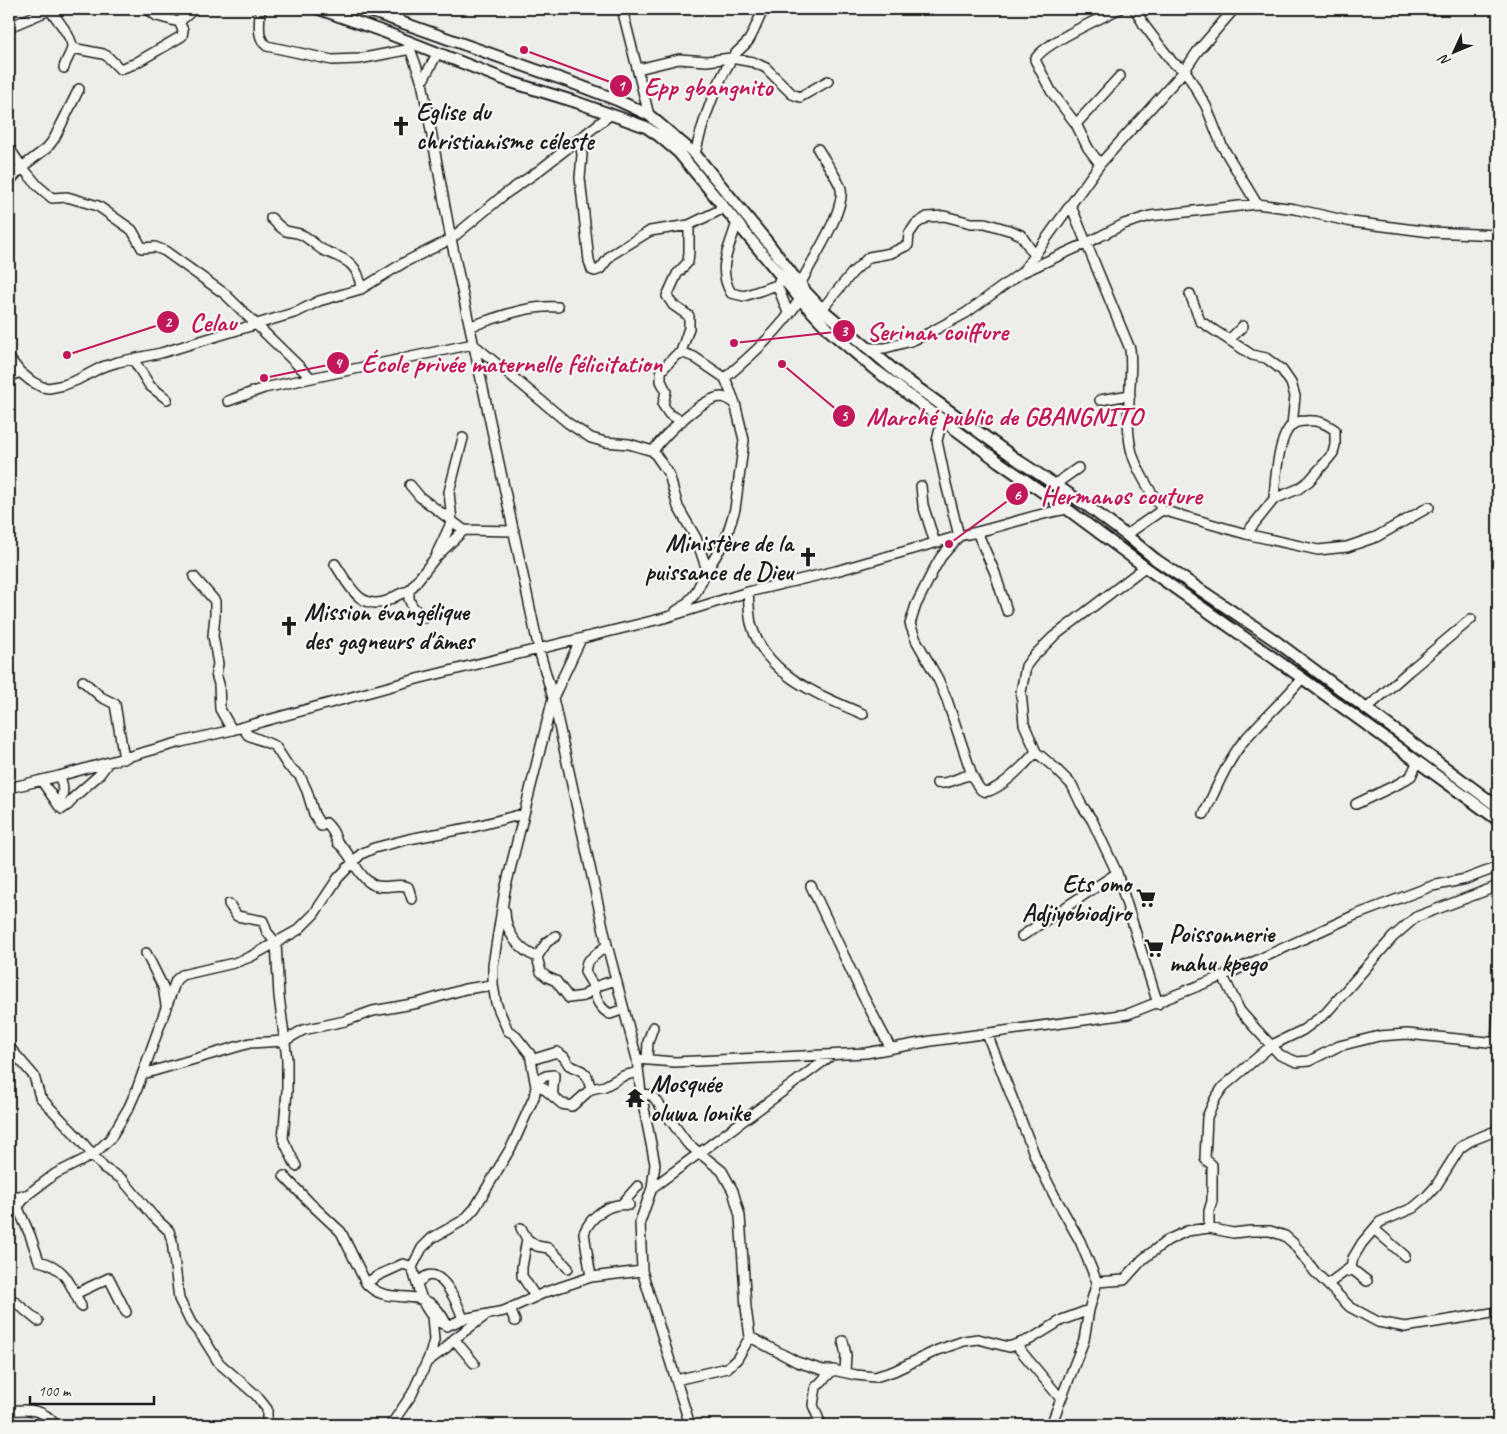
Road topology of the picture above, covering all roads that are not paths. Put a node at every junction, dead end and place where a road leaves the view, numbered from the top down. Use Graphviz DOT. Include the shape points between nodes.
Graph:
graph roads {
  1 [pos="147,9"];
  2 [pos="194,9"];
  3 [pos="260,9"];
  4 [pos="319,9"];
  5 [pos="364,9"];
  6 [pos="394,9"];
  7 [pos="622,9"];
  8 [pos="764,9"];
  9 [pos="1119,9"];
  10 [pos="1135,9"];
  11 [pos="1234,9"];
  12 [pos="179,22"];
  13 [pos="400,22"];
  14 [pos="9,26"];
  15 [pos="410,46"];
  16 [pos="72,48"];
  17 [pos="437,54"];
  18 [pos="731,58"];
  19 [pos="64,68"];
  20 [pos="638,69"];
  21 [pos="1185,70"];
  22 [pos="1120,76"];
  23 [pos="828,81"];
  24 [pos="422,82"];
  25 [pos="79,89"];
  26 [pos="610,115"];
  27 [pos="649,115"];
  28 [pos="1076,124"];
  29 [pos="580,138"];
  30 [pos="9,148"];
  31 [pos="818,149"];
  32 [pos="695,154"];
  33 [pos="1100,164"];
  34 [pos="22,167"];
  35 [pos="9,182"];
  36 [pos="1257,204"];
  37 [pos="723,205"];
  38 [pos="1071,206"];
  39 [pos="271,218"];
  40 [pos="737,222"];
  41 [pos="688,225"];
  42 [pos="1498,235"];
  43 [pos="451,239"];
  44 [pos="1088,243"];
  45 [pos="1035,256"];
  46 [pos="1021,274"];
  47 [pos="779,281"];
  48 [pos="360,289"];
  49 [pos="1190,294"];
  50 [pos="802,295"];
  51 [pos="558,307"];
  52 [pos="822,309"];
  53 [pos="790,315"];
  54 [pos="255,325"];
  55 [pos="471,326"];
  56 [pos="1243,326"];
  57 [pos="1229,340"];
  58 [pos="473,344"];
  59 [pos="867,348"];
  60 [pos="681,352"];
  61 [pos="9,358"];
  62 [pos="133,358"];
  63 [pos="20,372"];
  64 [pos="9,376"];
  65 [pos="311,378"];
  66 [pos="725,378"];
  67 [pos="1130,395"];
  68 [pos="167,399"];
  69 [pos="1100,400"];
  70 [pos="228,401"];
  71 [pos="735,403"];
  72 [pos="942,420"];
  73 [pos="682,421"];
  74 [pos="1292,425"];
  75 [pos="463,438"];
  76 [pos="653,451"];
  77 [pos="1078,468"];
  78 [pos="410,484"];
  79 [pos="921,486"];
  80 [pos="1054,486"];
  81 [pos="1050,498"];
  82 [pos="1274,499"];
  83 [pos="1429,507"];
  84 [pos="1067,509"];
  85 [pos="1162,510"];
  86 [pos="1047,512"];
  87 [pos="452,521"];
  88 [pos="464,530"];
  89 [pos="514,531"];
  90 [pos="977,532"];
  91 [pos="1246,534"];
  92 [pos="1126,535"];
  93 [pos="959,536"];
  94 [pos="935,543"];
  95 [pos="435,558"];
  96 [pos="335,564"];
  97 [pos="1145,567"];
  98 [pos="707,570"];
  99 [pos="194,577"];
  100 [pos="409,591"];
  101 [pos="748,592"];
  102 [pos="1007,611"];
  103 [pos="424,618"];
  104 [pos="664,618"];
  105 [pos="1471,619"];
  106 [pos="581,639"];
  107 [pos="539,650"];
  108 [pos="1302,678"];
  109 [pos="83,681"];
  110 [pos="552,698"];
  111 [pos="1366,710"];
  112 [pos="863,714"];
  113 [pos="242,727"];
  114 [pos="232,730"];
  115 [pos="1036,752"];
  116 [pos="124,759"];
  117 [pos="1418,762"];
  118 [pos="108,763"];
  119 [pos="59,776"];
  120 [pos="972,776"];
  121 [pos="41,780"];
  122 [pos="937,783"];
  123 [pos="9,788"];
  124 [pos="1356,804"];
  125 [pos="59,806"];
  126 [pos="1498,807"];
  127 [pos="523,814"];
  128 [pos="1204,814"];
  129 [pos="1498,820"];
  130 [pos="353,862"];
  131 [pos="1498,867"];
  132 [pos="1117,873"];
  133 [pos="811,886"];
  134 [pos="1498,886"];
  135 [pos="505,890"];
  136 [pos="412,899"];
  137 [pos="229,904"];
  138 [pos="507,928"];
  139 [pos="556,936"];
  140 [pos="1022,936"];
  141 [pos="276,943"];
  142 [pos="607,945"];
  143 [pos="496,947"];
  144 [pos="146,953"];
  145 [pos="536,957"];
  146 [pos="1223,976"];
  147 [pos="616,980"];
  148 [pos="493,985"];
  149 [pos="594,987"];
  150 [pos="1158,1004"];
  151 [pos="166,1008"];
  152 [pos="624,1009"];
  153 [pos="1498,1012"];
  154 [pos="653,1027"];
  155 [pos="987,1034"];
  156 [pos="284,1041"];
  157 [pos="1498,1044"];
  158 [pos="1272,1045"];
  159 [pos="9,1046"];
  160 [pos="890,1047"];
  161 [pos="832,1055"];
  162 [pos="637,1059"];
  163 [pos="531,1060"];
  164 [pos="647,1060"];
  165 [pos="638,1072"];
  166 [pos="144,1074"];
  167 [pos="536,1082"];
  168 [pos="591,1089"];
  169 [pos="641,1093"];
  170 [pos="553,1096"];
  171 [pos="1498,1130"];
  172 [pos="700,1153"];
  173 [pos="93,1155"];
  174 [pos="296,1166"];
  175 [pos="284,1176"];
  176 [pos="638,1186"];
  177 [pos="652,1188"];
  178 [pos="27,1195"];
  179 [pos="9,1197"];
  180 [pos="17,1206"];
  181 [pos="9,1218"];
  182 [pos="521,1228"];
  183 [pos="1209,1228"];
  184 [pos="1374,1229"];
  185 [pos="527,1239"];
  186 [pos="1405,1256"];
  187 [pos="412,1267"];
  188 [pos="568,1268"];
  189 [pos="642,1271"];
  190 [pos="1344,1272"];
  191 [pos="591,1277"];
  192 [pos="1367,1281"];
  193 [pos="1097,1282"];
  194 [pos="366,1283"];
  195 [pos="417,1283"];
  196 [pos="1328,1284"];
  197 [pos="75,1294"];
  198 [pos="535,1296"];
  199 [pos="421,1300"];
  200 [pos="9,1301"];
  201 [pos="81,1306"];
  202 [pos="510,1309"];
  203 [pos="1089,1310"];
  204 [pos="126,1312"];
  205 [pos="1498,1312"];
  206 [pos="432,1316"];
  207 [pos="485,1316"];
  208 [pos="463,1319"];
  209 [pos="38,1321"];
  210 [pos="515,1321"];
  211 [pos="446,1326"];
  212 [pos="750,1337"];
  213 [pos="454,1339"];
  214 [pos="434,1340"];
  215 [pos="843,1341"];
  216 [pos="1016,1345"];
  217 [pos="427,1362"];
  218 [pos="474,1364"];
  219 [pos="833,1370"];
  220 [pos="845,1371"];
  221 [pos="676,1380"];
  222 [pos="1061,1399"];
  223 [pos="9,1411"];
  224 [pos="55,1425"];
  225 [pos="267,1425"];
  226 [pos="388,1425"];
  227 [pos="690,1425"];
  228 [pos="821,1425"];
  229 [pos="1051,1425"];
  1 -- 12 [label="street" via="156,16"];
  2 -- 12 [label="street"];
  3 -- 15 [label="street" via="260,36 267,46 332,60 359,59"];
  4 -- 15 [label="main road" via="388,33"];
  5 -- 13 [label="main road"];
  6 -- 13 [label="street"];
  7 -- 20 [label="street"];
  8 -- 18 [label="street" via="748,40"];
  9 -- 28 [label="street" via="1055,42 1035,60 1042,77"];
  10 -- 21 [label="street" via="1172,63"];
  11 -- 21 [label="street"];
  12 -- 16 [label="street" via="184,30 182,36 120,69 107,56"];
  13 -- 27 [label="main road" via="563,80"];
  14 -- 16 [label="street" via="51,12 70,37"];
  15 -- 17 [label="main road"];
  15 -- 24 [label="street"];
  16 -- 19 [label="street"];
  17 -- 24 [label="street"];
  17 -- 26 [label="main road"];
  18 -- 20 [label="street" via="707,61 679,59"];
  18 -- 23 [label="street" via="766,68 800,98"];
  18 -- 32 [label="street" via="702,122"];
  20 -- 27 [label="street"];
  21 -- 33 [label="street"];
  21 -- 36 [label="street" via="1206,106 1222,146"];
  22 -- 28 [label="street"];
  24 -- 43 [label="street"];
  25 -- 34 [label="street" via="54,139"];
  26 -- 29 [label="street"];
  26 -- 37 [label="main road" via="660,136 679,153"];
  27 -- 32 [label="main road"];
  28 -- 33 [label="street"];
  29 -- 41 [label="street" via="580,178 592,270 600,269 611,255 650,231"];
  29 -- 43 [label="street"];
  30 -- 34 [label="street"];
  31 -- 50 [label="street" via="841,187 842,199 802,283"];
  32 -- 50 [label="main road" via="769,244"];
  33 -- 38 [label="street"];
  34 -- 35 [label="street"];
  34 -- 54 [label="street" via="52,198 67,198 98,206 132,230 142,248 155,247 164,251 225,294"];
  36 -- 42 [label="street" via="1352,222 1431,232"];
  36 -- 44 [label="street" via="1150,216 1124,224"];
  37 -- 40 [label="main road"];
  37 -- 41 [label="street" via="718,212"];
  38 -- 44 [label="street"];
  38 -- 45 [label="street"];
  39 -- 48 [label="street" via="284,230 304,236 321,248 347,259 354,267"];
  40 -- 47 [label="main road"];
  40 -- 47 [label="street" via="726,253 724,270 725,282 731,292 744,296"];
  41 -- 60 [label="street" via="688,262 677,274 667,296 673,305 689,316 689,328"];
  43 -- 48 [label="street"];
  43 -- 55 [label="street"];
  44 -- 46 [label="street"];
  44 -- 67 [label="street" via="1130,349"];
  45 -- 46 [label="street"];
  45 -- 52 [label="street" via="1021,235 1012,230 944,216 927,217 909,234 908,245 891,253 869,257"];
  46 -- 59 [label="street" via="966,313 929,333 885,348"];
  47 -- 50 [label="main road"];
  47 -- 53 [label="street"];
  48 -- 54 [label="street"];
  49 -- 57 [label="street" via="1200,321"];
  50 -- 52 [label="main road"];
  50 -- 53 [label="street"];
  50 -- 72 [label="main road" via="832,333"];
  51 -- 55 [label="street" via="528,309"];
  52 -- 59 [label="main road"];
  53 -- 66 [label="street"];
  54 -- 62 [label="street"];
  54 -- 65 [label="street"];
  55 -- 58 [label="street"];
  56 -- 57 [label="street"];
  57 -- 74 [label="street" via="1252,355 1266,358 1282,370 1295,396"];
  58 -- 65 [label="street"];
  58 -- 76 [label="street" via="568,423 591,438"];
  58 -- 89 [label="street"];
  59 -- 80 [label="main road"];
  60 -- 66 [label="street"];
  60 -- 73 [label="street" via="661,371 661,381 666,391 663,405 669,414"];
  61 -- 63 [label="street"];
  62 -- 63 [label="street" via="49,388 31,381"];
  62 -- 68 [label="street" via="150,386"];
  63 -- 64 [label="street"];
  65 -- 70 [label="street" via="264,388"];
  66 -- 71 [label="street"];
  67 -- 69 [label="street"];
  67 -- 85 [label="street" via="1129,438 1133,456"];
  71 -- 73 [label="street" via="724,397 711,399"];
  71 -- 98 [label="street" via="744,440 735,509 725,541"];
  72 -- 81 [label="main road"];
  72 -- 93 [label="street" via="937,441"];
  73 -- 76 [label="street" via="661,439"];
  74 -- 82 [label="street" via="1278,457"];
  74 -- 82 [label="street" via="1316,420 1326,424 1334,430 1333,453 1309,481"];
  75 -- 87 [label="street" via="449,492"];
  76 -- 98 [label="street" via="669,474 678,507 696,538"];
  77 -- 80 [label="street"];
  78 -- 87 [label="street" via="420,497"];
  79 -- 94 [label="street"];
  80 -- 92 [label="main road"];
  81 -- 84 [label="main road"];
  81 -- 86 [label="street"];
  82 -- 91 [label="street"];
  83 -- 91 [label="street" via="1376,537 1347,547 1318,550"];
  84 -- 86 [label="street"];
  84 -- 97 [label="main road"];
  85 -- 91 [label="street"];
  85 -- 92 [label="street"];
  86 -- 90 [label="street"];
  87 -- 88 [label="street"];
  87 -- 95 [label="street"];
  88 -- 89 [label="street"];
  88 -- 95 [label="street"];
  89 -- 107 [label="street"];
  90 -- 93 [label="street"];
  90 -- 102 [label="street"];
  92 -- 111 [label="main road" via="1155,559 1273,639"];
  93 -- 94 [label="street"];
  93 -- 120 [label="street" via="934,569 910,624 948,700"];
  94 -- 101 [label="street"];
  95 -- 100 [label="street"];
  96 -- 100 [label="street" via="360,598 370,604 387,601"];
  97 -- 108 [label="main road"];
  97 -- 115 [label="street" via="1053,637 1026,666 1022,692 1024,724"];
  98 -- 104 [label="street" via="695,594 684,606"];
  99 -- 114 [label="street" via="215,601 213,636 220,709"];
  100 -- 103 [label="street" via="412,606"];
  101 -- 104 [label="street"];
  101 -- 112 [label="street" via="751,622 768,657 804,687"];
  104 -- 106 [label="street"];
  105 -- 111 [label="street"];
  106 -- 107 [label="street"];
  106 -- 110 [label="street"];
  107 -- 110 [label="street"];
  107 -- 113 [label="street" via="417,679"];
  108 -- 117 [label="main road"];
  108 -- 128 [label="street" via="1237,750"];
  109 -- 116 [label="street" via="115,704"];
  110 -- 127 [label="street"];
  110 -- 142 [label="street"];
  111 -- 126 [label="main road"];
  113 -- 114 [label="street"];
  113 -- 130 [label="street" via="248,735 275,746 288,766 300,776 321,826 326,824 334,831 339,844"];
  114 -- 116 [label="street"];
  115 -- 120 [label="street" via="1013,776 992,790 982,791"];
  115 -- 132 [label="street" via="1072,785"];
  116 -- 118 [label="street"];
  117 -- 124 [label="street" via="1411,776"];
  117 -- 129 [label="main road"];
  118 -- 119 [label="street"];
  118 -- 125 [label="street" via="70,804 62,809"];
  119 -- 121 [label="street"];
  119 -- 125 [label="street" via="63,789"];
  120 -- 122 [label="street"];
  121 -- 123 [label="street"];
  121 -- 125 [label="street"];
  127 -- 130 [label="street" via="374,848"];
  127 -- 135 [label="street"];
  130 -- 136 [label="street" via="373,885 404,885"];
  130 -- 141 [label="street" via="314,914 298,930"];
  131 -- 146 [label="street" via="1425,889 1353,916"];
  132 -- 140 [label="street"];
  132 -- 150 [label="street"];
  133 -- 160 [label="street"];
  134 -- 158 [label="street" via="1416,917 1393,937 1326,1012 1303,1030"];
  135 -- 138 [label="street"];
  135 -- 143 [label="street"];
  137 -- 141 [label="street" via="237,916 263,922"];
  138 -- 143 [label="street"];
  138 -- 145 [label="street" via="528,954"];
  139 -- 145 [label="street"];
  141 -- 151 [label="street" via="234,963 182,975 176,980"];
  141 -- 156 [label="street"];
  142 -- 147 [label="street"];
  142 -- 149 [label="street" via="587,962 585,972"];
  143 -- 148 [label="street"];
  144 -- 151 [label="street" via="163,987"];
  145 -- 149 [label="street" via="541,972 556,982 569,998 584,996"];
  146 -- 150 [label="street"];
  146 -- 158 [label="street" via="1240,1011"];
  147 -- 149 [label="street"];
  147 -- 152 [label="street"];
  148 -- 156 [label="street" via="373,1011 303,1030"];
  148 -- 163 [label="street" via="496,1003 508,1031 530,1054"];
  149 -- 152 [label="street" via="602,1010 610,1014"];
  150 -- 155 [label="street" via="1128,1014"];
  151 -- 166 [label="street"];
  152 -- 162 [label="street"];
  153 -- 157 [label="street"];
  154 -- 164 [label="street"];
  155 -- 160 [label="street"];
  155 -- 193 [label="street" via="1037,1162 1080,1241"];
  156 -- 166 [label="street" via="250,1043"];
  156 -- 174 [label="street" via="287,1058 283,1140"];
  157 -- 158 [label="street" via="1407,1034 1378,1036 1339,1046 1309,1061 1298,1062 1280,1055"];
  158 -- 183 [label="street" via="1223,1087 1207,1117 1205,1159 1212,1165"];
  159 -- 173 [label="street" via="34,1076 40,1097"];
  160 -- 161 [label="street" via="866,1053"];
  161 -- 164 [label="street" via="675,1062"];
  161 -- 172 [label="street"];
  162 -- 164 [label="street"];
  162 -- 165 [label="street"];
  163 -- 167 [label="street"];
  163 -- 168 [label="street" via="557,1052 569,1065 587,1076"];
  165 -- 168 [label="street"];
  165 -- 169 [label="street"];
  166 -- 173 [label="street" via="120,1124"];
  167 -- 170 [label="street"];
  167 -- 170 [label="street" via="554,1075"];
  167 -- 187 [label="street" via="534,1097 513,1144 475,1208 464,1220 432,1238 422,1248"];
  168 -- 170 [label="street" via="572,1106 562,1104"];
  169 -- 172 [label="street" via="653,1096 687,1143"];
  169 -- 177 [label="street" via="655,1164"];
  171 -- 184 [label="street" via="1460,1148 1425,1198 1413,1208 1380,1222"];
  172 -- 177 [label="street"];
  172 -- 212 [label="street" via="722,1171 733,1191 740,1216"];
  173 -- 178 [label="street" via="55,1174"];
  173 -- 225 [label="street" via="104,1168 122,1179 169,1231 179,1299 191,1323 219,1363 268,1409"];
  175 -- 194 [label="street" via="342,1232"];
  176 -- 191 [label="street" via="626,1205 607,1208 591,1220 584,1233"];
  177 -- 189 [label="street" via="640,1222"];
  178 -- 179 [label="street"];
  178 -- 180 [label="street"];
  180 -- 181 [label="street"];
  180 -- 197 [label="street" via="38,1261 52,1264 62,1272"];
  182 -- 185 [label="street"];
  183 -- 193 [label="street" via="1187,1231 1168,1240 1124,1280"];
  183 -- 196 [label="street" via="1233,1233 1270,1231 1285,1236"];
  184 -- 186 [label="street"];
  184 -- 190 [label="street" via="1362,1243 1351,1267"];
  185 -- 188 [label="street" via="548,1248"];
  185 -- 198 [label="street" via="522,1276"];
  187 -- 194 [label="street" via="403,1264"];
  187 -- 195 [label="street"];
  189 -- 191 [label="street"];
  189 -- 221 [label="street"];
  190 -- 192 [label="street" via="1353,1270"];
  190 -- 196 [label="street"];
  191 -- 198 [label="street"];
  193 -- 203 [label="street"];
  194 -- 199 [label="street" via="381,1294"];
  195 -- 199 [label="street"];
  195 -- 208 [label="street" via="427,1276 440,1279"];
  196 -- 205 [label="street" via="1361,1314 1378,1322 1406,1327"];
  197 -- 201 [label="street"];
  197 -- 204 [label="street" via="109,1278"];
  198 -- 202 [label="street"];
  199 -- 206 [label="street"];
  199 -- 211 [label="street" via="436,1308"];
  200 -- 209 [label="street" via="14,1301"];
  202 -- 207 [label="street"];
  202 -- 210 [label="street"];
  203 -- 216 [label="street" via="1062,1320"];
  203 -- 222 [label="street" via="1084,1340"];
  206 -- 211 [label="street"];
  206 -- 214 [label="street"];
  207 -- 208 [label="street"];
  207 -- 213 [label="street"];
  208 -- 211 [label="street"];
  211 -- 214 [label="street"];
  212 -- 219 [label="street" via="797,1362"];
  212 -- 221 [label="street" via="727,1368"];
  213 -- 217 [label="street"];
  213 -- 218 [label="street"];
  214 -- 217 [label="street"];
  215 -- 220 [label="street"];
  216 -- 220 [label="street" via="1009,1347 978,1338 938,1350 875,1377"];
  216 -- 222 [label="street"];
  217 -- 226 [label="street" via="412,1394"];
  219 -- 220 [label="street"];
  219 -- 228 [label="street" via="816,1387 813,1405"];
  221 -- 227 [label="street"];
  222 -- 229 [label="street"];
  223 -- 224 [label="street" via="39,1411"];
}
